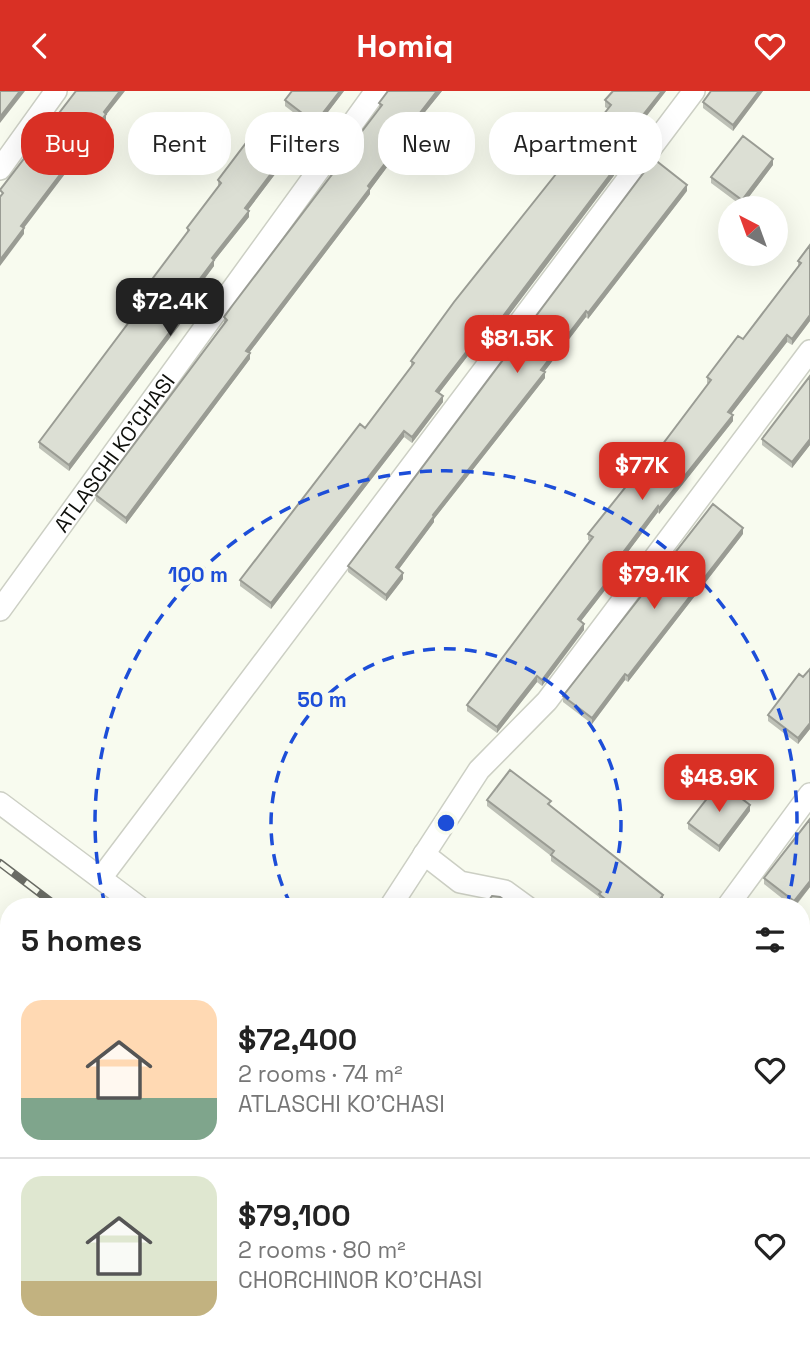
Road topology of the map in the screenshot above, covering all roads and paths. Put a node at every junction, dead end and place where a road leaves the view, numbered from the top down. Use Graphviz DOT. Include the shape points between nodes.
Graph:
graph roads {
  1 [pos="56,91"];
  2 [pos="376,91"];
  3 [pos="694,91"];
  4 [pos="0,169"];
  5 [pos="810,351"];
  6 [pos="0,610"];
  7 [pos="810,794"];
  8 [pos="0,803"];
  9 [pos="424,855"];
  10 [pos="101,878"];
  11 [pos="127,898"];
  12 [pos="396,898"];
  13 [pos="515,898"];
  14 [pos="734,898"];
  1 -- 4 [label="street"];
  2 -- 6 [label="street, ATLASCHI KO'CHASI"];
  3 -- 10 [label="street"];
  5 -- 9 [label="street" via="547,701 479,770"];
  7 -- 14 [label="street"];
  8 -- 10 [label="street"];
  9 -- 12 [label="street"];
  9 -- 13 [label="street" via="460,882 505,891"];
  10 -- 11 [label="street"];
}
